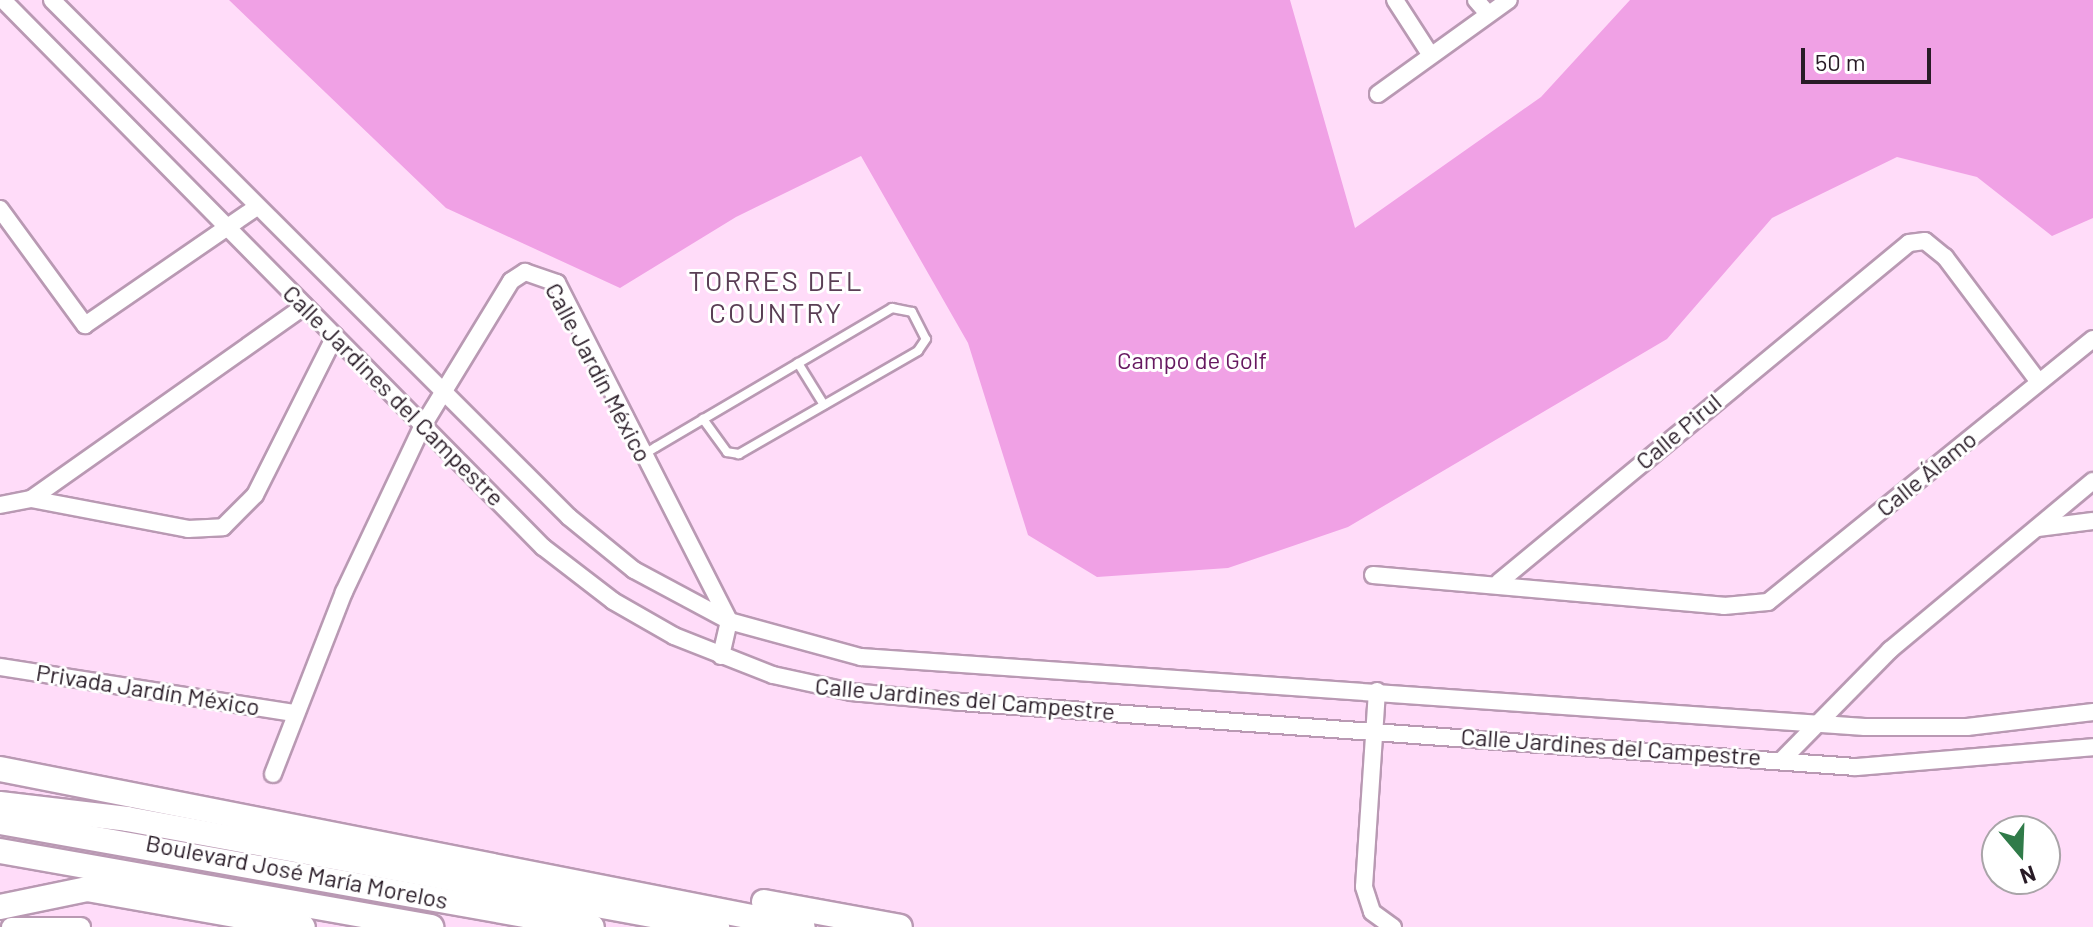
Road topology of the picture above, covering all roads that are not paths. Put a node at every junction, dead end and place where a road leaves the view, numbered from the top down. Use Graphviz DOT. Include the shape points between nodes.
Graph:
graph roads {
  1 [pos="3,0"];
  2 [pos="52,0"];
  3 [pos="1395,0"];
  4 [pos="1476,0"];
  5 [pos="1509,0"];
  6 [pos="1488,14"];
  7 [pos="1430,54"];
  8 [pos="1378,94"];
  9 [pos="255,208"];
  10 [pos="0,209"];
  11 [pos="230,229"];
  12 [pos="305,306"];
  13 [pos="335,336"];
  14 [pos="2093,339"];
  15 [pos="798,363"];
  16 [pos="2039,382"];
  17 [pos="441,395"];
  18 [pos="824,405"];
  19 [pos="703,419"];
  20 [pos="422,427"];
  21 [pos="643,455"];
  22 [pos="2093,481"];
  23 [pos="31,499"];
  24 [pos="0,505"];
  25 [pos="2093,521"];
  26 [pos="2037,528"];
  27 [pos="1373,575"];
  28 [pos="1499,582"];
  29 [pos="729,621"];
  30 [pos="721,656"];
  31 [pos="0,667"];
  32 [pos="1377,691"];
  33 [pos="2093,712"];
  34 [pos="295,713"];
  35 [pos="1815,723"];
  36 [pos="1375,728"];
  37 [pos="2093,747"];
  38 [pos="1783,759"];
  39 [pos="0,769"];
  40 [pos="273,774"];
  41 [pos="0,804"];
  42 [pos="0,822"];
  43 [pos="401,844"];
  44 [pos="0,851"];
  45 [pos="0,907"];
  46 [pos="11,927"];
  47 [pos="81,927"];
  48 [pos="303,927"];
  49 [pos="431,927"];
  50 [pos="592,927"];
  51 [pos="715,927"];
  52 [pos="803,927"];
  53 [pos="900,927"];
  54 [pos="1393,927"];
  1 -- 11 [label="street, Calle Jardines del Campestre"];
  2 -- 9 [label="street, Calle Jardines del Campestre"];
  3 -- 7 [label="street"];
  4 -- 6 [label="street"];
  5 -- 6 [label="street"];
  6 -- 7 [label="street"];
  7 -- 8 [label="street"];
  9 -- 11 [label="street"];
  9 -- 17 [label="street, Calle Jardines del Campestre"];
  10 -- 11 [label="street" via="85,325"];
  11 -- 12 [label="street, Calle Jardines del Campestre"];
  12 -- 13 [label="street, Calle Jardines del Campestre"];
  12 -- 23 [label="street"];
  13 -- 20 [label="street, Calle Jardines del Campestre"];
  13 -- 23 [label="street" via="255,495 223,527 188,529"];
  14 -- 16 [label="street, Calle Álamo"];
  15 -- 18 [label="lane"];
  15 -- 18 [label="lane" via="892,308 912,312 923,346"];
  15 -- 19 [label="lane"];
  16 -- 28 [label="street, Calle Álamo" via="1785,593 1760,605"];
  16 -- 28 [label="street, Calle Pirul" via="1945,257 1925,241 1909,243"];
  17 -- 20 [label="street, Calle Jardín México"];
  17 -- 21 [label="street, Calle Jardín México" via="511,281 542,272 557,283"];
  17 -- 29 [label="street, Calle Jardines del Campestre" via="597,541"];
  18 -- 19 [label="lane" via="739,454 727,452"];
  19 -- 21 [label="lane"];
  20 -- 30 [label="street, Calle Jardines del Campestre" via="576,575 674,636"];
  20 -- 34 [label="street, Calle Jardín México"];
  21 -- 29 [label="street, Calle Jardín México"];
  22 -- 26 [label="street"];
  23 -- 24 [label="street"];
  25 -- 26 [label="street"];
  26 -- 35 [label="street"];
  27 -- 28 [label="street"];
  29 -- 30 [label="street"];
  29 -- 32 [label="street, Calle Jardines del Campestre" via="861,657"];
  30 -- 36 [label="street, Calle Jardines del Campestre" via="851,692"];
  31 -- 34 [label="street, Privada Jardín México"];
  32 -- 35 [label="street, Calle Jardines del Campestre"];
  32 -- 36 [label="street"];
  33 -- 35 [label="street, Calle Jardines del Campestre" via="1925,729"];
  34 -- 40 [label="street, Calle Jardín México"];
  35 -- 38 [label="street"];
  36 -- 38 [label="street, Calle Jardines del Campestre"];
  36 -- 54 [label="street" via="1364,887 1372,912"];
  37 -- 38 [label="street, Calle Jardines del Campestre" via="1927,765"];
  39 -- 43 [label="main road"];
  41 -- 51 [label="main road" via="127,819"];
  42 -- 50 [label="main road, Boulevard José María Morelos"];
  43 -- 52 [label="main road"];
  43 -- 53 [label="main road" via="482,850"];
  44 -- 49 [label="main road, Boulevard José María Morelos"];
  45 -- 48 [label="main road" via="87,889"];
  46 -- 47 [label="street"];
}
